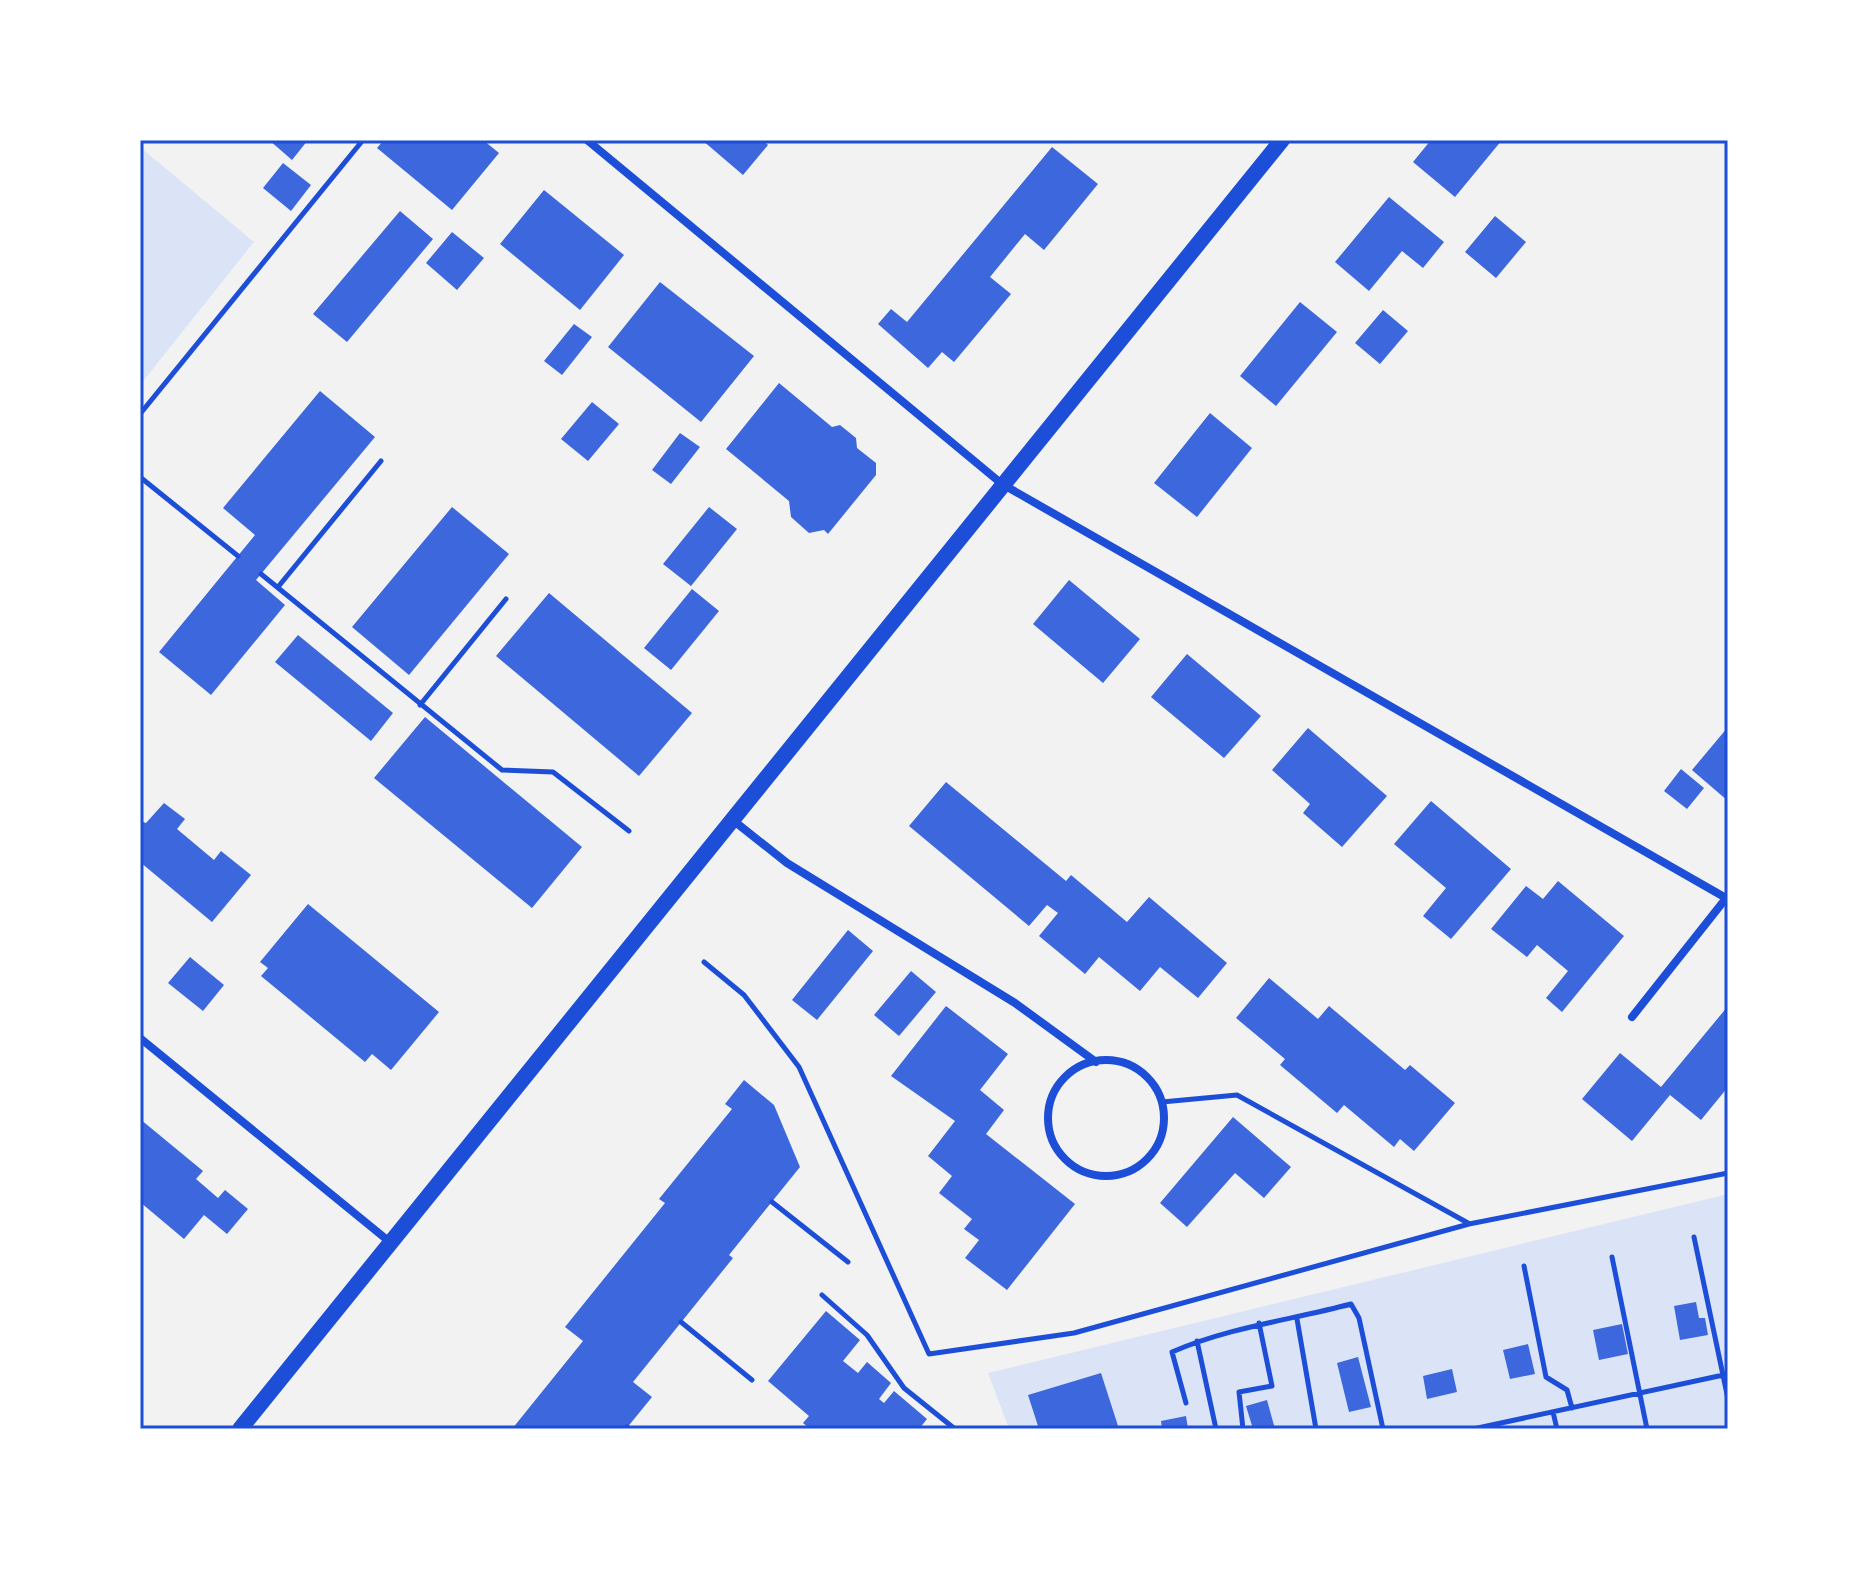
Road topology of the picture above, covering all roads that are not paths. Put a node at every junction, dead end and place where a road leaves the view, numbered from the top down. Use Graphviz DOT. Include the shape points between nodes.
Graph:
graph roads {
  1 [pos="587,140"];
  2 [pos="1282,140"];
  3 [pos="1002,484"];
  4 [pos="734,821"];
  5 [pos="1727,897"];
  6 [pos="1632,1017"];
  7 [pos="140,1038"];
  8 [pos="1096,1062"];
  9 [pos="392,1244"];
  10 [pos="240,1429"];
  1 -- 3 [label="street"];
  2 -- 3 [label="main road"];
  3 -- 4 [label="main road"];
  3 -- 5 [label="street"];
  4 -- 8 [label="street" via="787,863 1015,1003"];
  4 -- 9 [label="main road"];
  5 -- 6 [label="street"];
  7 -- 9 [label="street"];
  8 -- 8 [label="street" via="1126,1064 1142,1072 1162,1102 1160,1140 1134,1169 1115,1175 1096,1175 1062,1156 1048,1120 1059,1083 1073,1070"];
  9 -- 10 [label="main road"];
}
